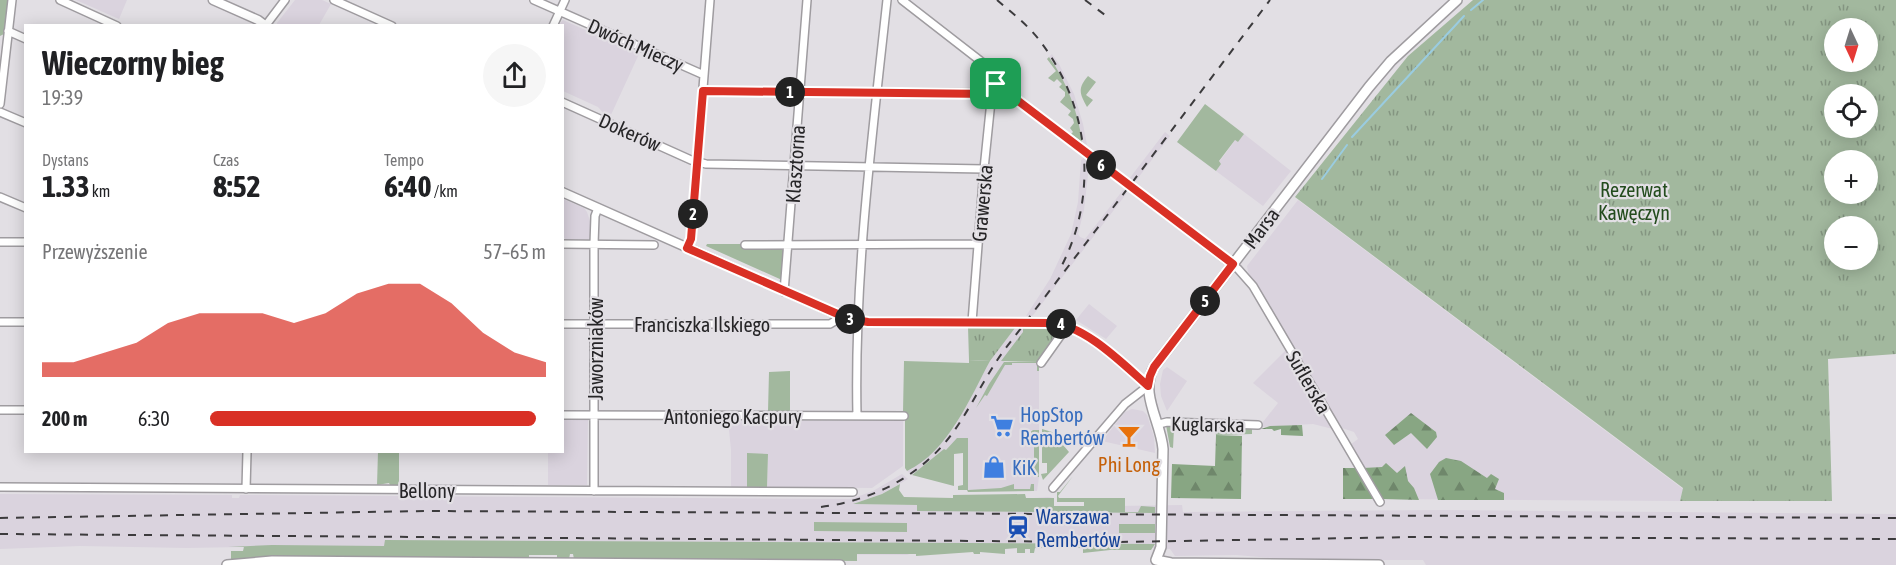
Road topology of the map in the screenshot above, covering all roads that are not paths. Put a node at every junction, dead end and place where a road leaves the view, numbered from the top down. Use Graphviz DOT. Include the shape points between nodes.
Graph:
graph roads {
  1 [pos="12,0"];
  2 [pos="60,0"];
  3 [pos="213,0"];
  4 [pos="285,0"];
  5 [pos="334,0"];
  6 [pos="534,0"];
  7 [pos="565,0"];
  8 [pos="710,0"];
  9 [pos="807,0"];
  10 [pos="887,0"];
  11 [pos="902,0"];
  12 [pos="1457,0"];
  13 [pos="560,12"];
  14 [pos="113,24"];
  15 [pos="264,24"];
  16 [pos="267,24"];
  17 [pos="388,24"];
  18 [pos="555,24"];
  19 [pos="8,31"];
  20 [pos="24,38"];
  21 [pos="704,75"];
  22 [pos="996,84"];
  23 [pos="703,91"];
  24 [pos="800,91"];
  25 [pos="877,92"];
  26 [pos="1009,93"];
  27 [pos="992,94"];
  28 [pos="564,103"];
  29 [pos="0,104"];
  30 [pos="0,112"];
  31 [pos="24,122"];
  32 [pos="697,162"];
  33 [pos="795,167"];
  34 [pos="870,168"];
  35 [pos="984,169"];
  36 [pos="564,193"];
  37 [pos="0,197"];
  38 [pos="24,207"];
  39 [pos="598,208"];
  40 [pos="0,242"];
  41 [pos="24,242"];
  42 [pos="564,244"];
  43 [pos="594,244"];
  44 [pos="978,244"];
  45 [pos="654,245"];
  46 [pos="745,245"];
  47 [pos="789,245"];
  48 [pos="863,245"];
  49 [pos="687,248"];
  50 [pos="1233,264"];
  51 [pos="784,292"];
  52 [pos="837,315"];
  53 [pos="858,321"];
  54 [pos="0,322"];
  55 [pos="24,322"];
  56 [pos="972,322"];
  57 [pos="564,324"];
  58 [pos="595,324"];
  59 [pos="1068,325"];
  60 [pos="1041,363"];
  61 [pos="1148,386"];
  62 [pos="0,410"];
  63 [pos="24,410"];
  64 [pos="564,415"];
  65 [pos="595,415"];
  66 [pos="857,416"];
  67 [pos="904,416"];
  68 [pos="1159,424"];
  69 [pos="1258,425"];
  70 [pos="246,453"];
  71 [pos="0,487"];
  72 [pos="1053,488"];
  73 [pos="246,489"];
  74 [pos="594,490"];
  75 [pos="853,492"];
  76 [pos="1380,502"];
  77 [pos="272,563"];
  78 [pos="540,563"];
  79 [pos="227,565"];
  80 [pos="840,565"];
  81 [pos="1379,565"];
  1 -- 19 [label="street"];
  2 -- 14 [label="street"];
  3 -- 15 [label="street"];
  4 -- 16 [label="street"];
  5 -- 17 [label="street"];
  6 -- 13 [label="street, Dwóch Mieczy"];
  7 -- 13 [label="street"];
  8 -- 21 [label="street"];
  9 -- 24 [label="street, Klasztorna"];
  10 -- 25 [label="street"];
  11 -- 22 [label="street" via="995,72"];
  12 -- 50 [label="main road, Marsa" via="1384,69"];
  13 -- 18 [label="street"];
  13 -- 21 [label="street, Dwóch Mieczy"];
  19 -- 20 [label="street"];
  19 -- 29 [label="street"];
  21 -- 23 [label="street"];
  22 -- 26 [label="street, Suflerska"];
  22 -- 27 [label="street, Grawerska"];
  23 -- 24 [label="street"];
  23 -- 32 [label="street"];
  24 -- 25 [label="street"];
  24 -- 33 [label="street, Klasztorna"];
  25 -- 27 [label="street"];
  25 -- 34 [label="street"];
  26 -- 27 [label="street"];
  26 -- 50 [label="street, Suflerska"];
  27 -- 35 [label="street, Grawerska"];
  28 -- 32 [label="street, Dokerów"];
  30 -- 31 [label="street"];
  32 -- 33 [label="street"];
  32 -- 49 [label="street"];
  33 -- 34 [label="street"];
  33 -- 47 [label="street, Klasztorna"];
  34 -- 35 [label="street"];
  34 -- 48 [label="street"];
  35 -- 44 [label="street, Grawerska"];
  36 -- 39 [label="street"];
  37 -- 38 [label="street"];
  39 -- 43 [label="street, Jaworzniaków"];
  39 -- 49 [label="street"];
  40 -- 41 [label="street"];
  42 -- 43 [label="street"];
  43 -- 45 [label="street"];
  43 -- 58 [label="street, Jaworzniaków"];
  44 -- 48 [label="street"];
  44 -- 56 [label="street, Grawerska"];
  46 -- 47 [label="street"];
  47 -- 48 [label="street"];
  47 -- 51 [label="street, Klasztorna"];
  48 -- 53 [label="street"];
  49 -- 51 [label="street"];
  50 -- 61 [label="main road, Marsa" via="1154,367"];
  50 -- 76 [label="street, Suflerska" via="1253,286"];
  51 -- 52 [label="street"];
  52 -- 53 [label="street"];
  52 -- 58 [label="street, Franciszka Ilskiego" via="830,324"];
  53 -- 56 [label="street"];
  53 -- 66 [label="street"];
  54 -- 55 [label="street"];
  56 -- 59 [label="street"];
  57 -- 58 [label="street, Franciszka Ilskiego"];
  58 -- 65 [label="street, Jaworzniaków"];
  59 -- 60 [label="street"];
  59 -- 61 [label="street" via="1088,336"];
  61 -- 68 [label="main road"];
  61 -- 72 [label="street" via="1125,404"];
  62 -- 63 [label="street"];
  64 -- 65 [label="street, Antoniego Kacpury"];
  65 -- 66 [label="street, Antoniego Kacpury"];
  65 -- 74 [label="street, Jaworzniaków"];
  66 -- 67 [label="street, Antoniego Kacpury"];
  68 -- 69 [label="street, Kuglarska"];
  68 -- 81 [label="main road" via="1164,458 1161,547 1156,560"];
  70 -- 73 [label="street"];
  71 -- 73 [label="street, Bellony"];
  73 -- 74 [label="street, Bellony"];
  74 -- 75 [label="street, Bellony"];
  77 -- 78 [label="main road"];
  77 -- 79 [label="main road"];
  78 -- 80 [label="main road"];
}
